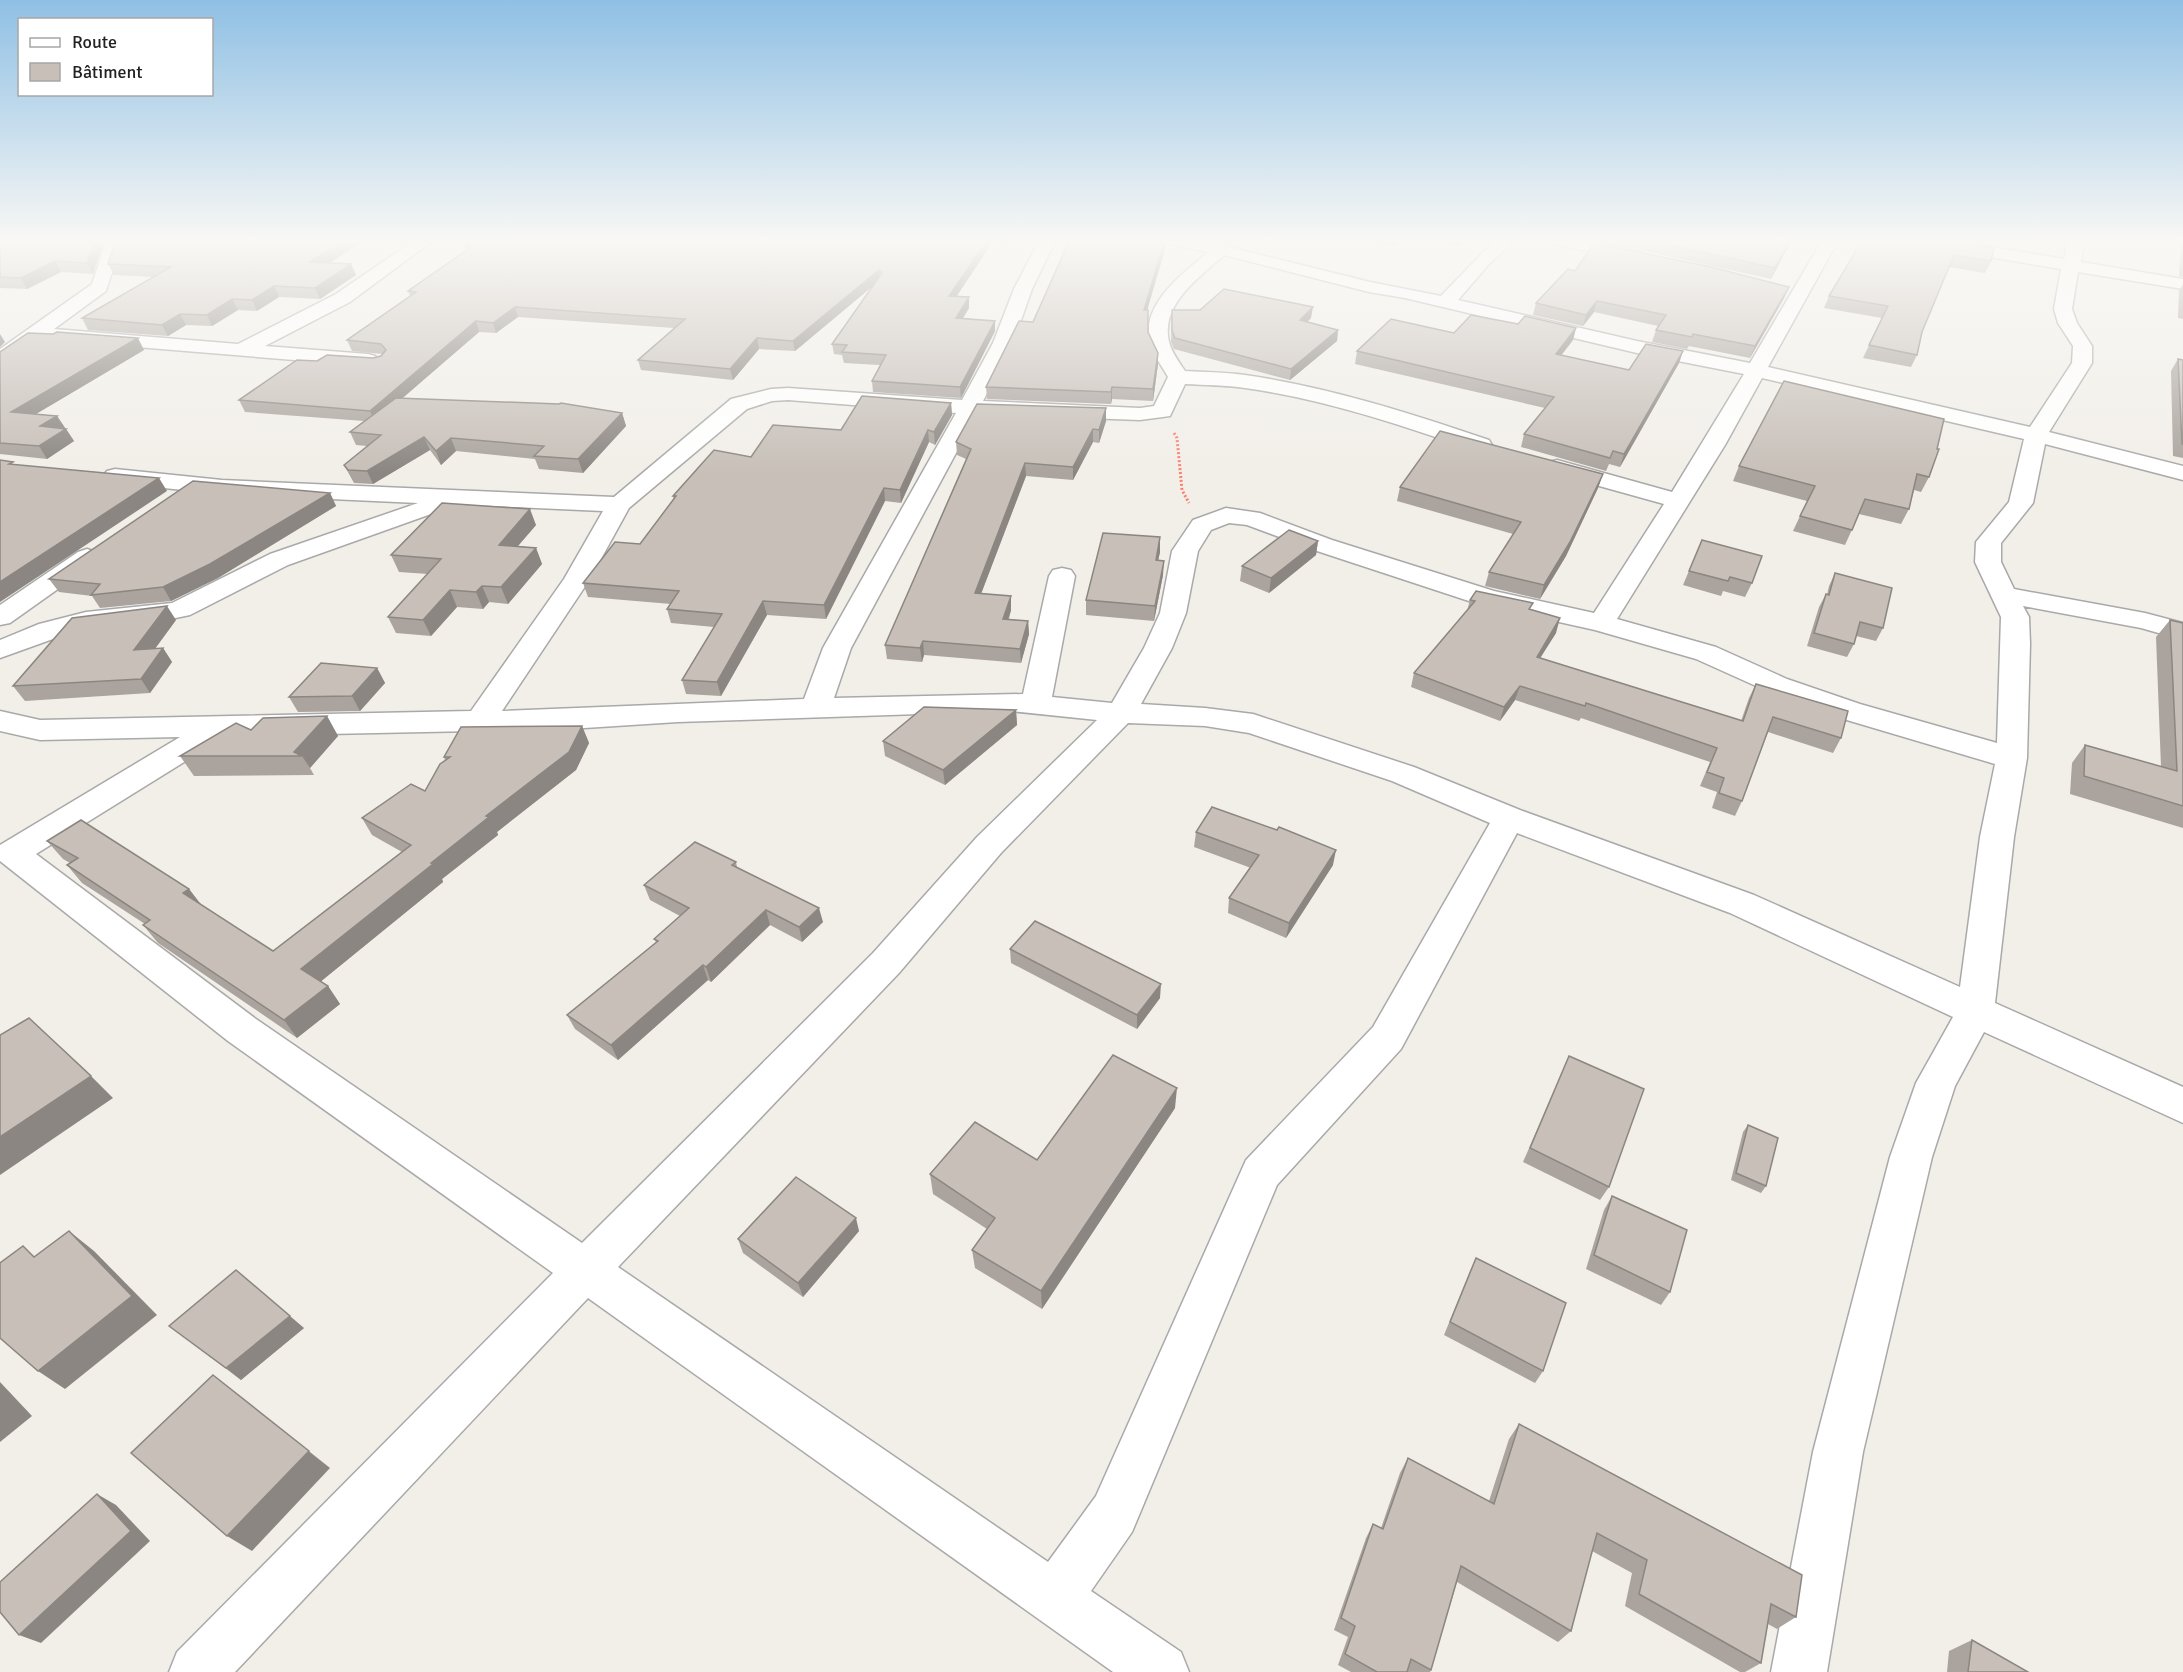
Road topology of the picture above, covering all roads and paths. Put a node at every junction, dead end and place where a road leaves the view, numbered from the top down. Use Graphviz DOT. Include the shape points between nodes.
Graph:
graph roads {
  1 [pos="57,317"];
  2 [pos="306,317"];
  3 [pos="1013,317"];
  4 [pos="1161,317"];
  5 [pos="1506,317"];
  6 [pos="1786,317"];
  7 [pos="2066,317"];
  8 [pos="34,333"];
  9 [pos="241,350"];
  10 [pos="0,358"];
  11 [pos="378,361"];
  12 [pos="1755,370"];
  13 [pos="1178,377"];
  14 [pos="968,407"];
  15 [pos="1162,411"];
  16 [pos="2036,435"];
  17 [pos="1497,450"];
  18 [pos="1541,463"];
  19 [pos="91,473"];
  20 [pos="2183,473"];
  21 [pos="196,484"];
  22 [pos="456,498"];
  23 [pos="1679,501"];
  24 [pos="168,503"];
  25 [pos="619,504"];
  26 [pos="1202,525"];
  27 [pos="104,546"];
  28 [pos="1062,576"];
  29 [pos="2005,595"];
  30 [pos="0,617"];
  31 [pos="1601,623"];
  32 [pos="2183,632"];
  33 [pos="0,650"];
  34 [pos="1036,702"];
  35 [pos="816,708"];
  36 [pos="1121,713"];
  37 [pos="481,719"];
  38 [pos="0,721"];
  39 [pos="220,726"];
  40 [pos="2012,758"];
  41 [pos="1509,818"];
  42 [pos="6,856"];
  43 [pos="1975,1013"];
  44 [pos="2183,1106"];
  45 [pos="584,1271"];
  46 [pos="1054,1598"];
  47 [pos="197,1672"];
  48 [pos="1161,1672"];
  49 [pos="1799,1672"];
  1 -- 8 [label="street"];
  2 -- 9 [label="street"];
  3 -- 14 [label="street"];
  4 -- 13 [label="street" via="1159,342"];
  5 -- 12 [label="street"];
  6 -- 12 [label="street"];
  7 -- 16 [label="street" via="2085,352 2082,363"];
  8 -- 9 [label="street"];
  8 -- 10 [label="street"];
  9 -- 11 [label="street"];
  12 -- 16 [label="street"];
  12 -- 23 [label="street"];
  13 -- 15 [label="street"];
  13 -- 17 [label="street" via="1243,381 1294,390 1408,420"];
  14 -- 15 [label="street" via="1140,414"];
  14 -- 25 [label="street" via="788,393 771,395 739,404"];
  14 -- 35 [label="street" via="837,648"];
  15 -- 26 [label="path" via="1177,438 1182,490"];
  16 -- 20 [label="street"];
  16 -- 29 [label="street" via="2021,503 1989,542 1988,562"];
  18 -- 23 [label="street"];
  19 -- 21 [label="street"];
  21 -- 22 [label="street"];
  21 -- 24 [label="street"];
  22 -- 25 [label="street"];
  22 -- 33 [label="street" via="259,568 181,609 145,616 100,617 57,627"];
  23 -- 31 [label="street"];
  25 -- 37 [label="street" via="577,579"];
  26 -- 31 [label="street" via="1226,515 1251,518 1487,598"];
  26 -- 36 [label="street" via="1185,551 1173,613 1158,648"];
  27 -- 30 [label="street"];
  28 -- 34 [label="street"];
  29 -- 32 [label="street" via="2122,616"];
  29 -- 40 [label="street" via="2015,617"];
  31 -- 40 [label="street" via="1706,653 1850,711"];
  34 -- 35 [label="street"];
  34 -- 36 [label="street"];
  35 -- 37 [label="street"];
  36 -- 41 [label="street" via="1253,724 1403,774"];
  36 -- 45 [label="street" via="989,844 886,963"];
  37 -- 39 [label="street"];
  38 -- 39 [label="street" via="40,730"];
  39 -- 42 [label="street"];
  40 -- 43 [label="street" via="1997,837"];
  41 -- 43 [label="street" via="1742,904"];
  41 -- 46 [label="street" via="1387,1038 1261,1173 1114,1514"];
  42 -- 45 [label="street"];
  43 -- 44 [label="street"];
  43 -- 49 [label="street" via="1936,1083 1911,1157 1838,1452"];
  45 -- 46 [label="street"];
  45 -- 47 [label="street"];
  46 -- 48 [label="street"];
}
